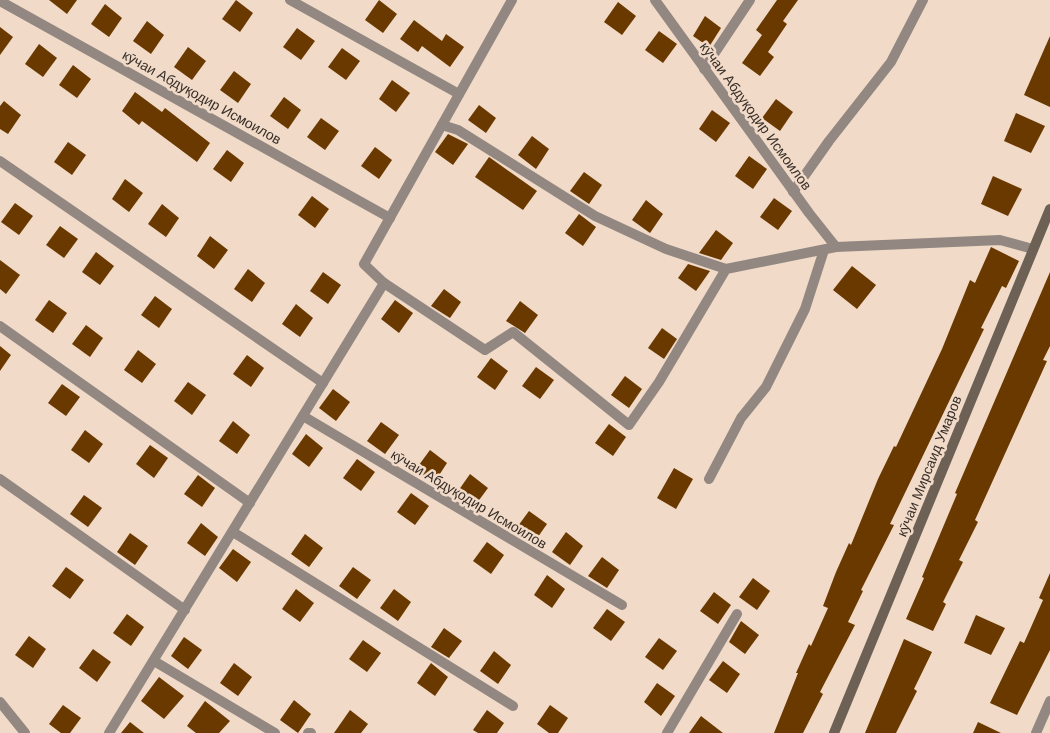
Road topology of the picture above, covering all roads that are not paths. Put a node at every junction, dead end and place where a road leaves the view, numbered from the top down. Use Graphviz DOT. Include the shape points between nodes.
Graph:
graph roads {
  1 [pos="290,0"];
  2 [pos="512,0"];
  3 [pos="655,0"];
  4 [pos="750,0"];
  5 [pos="923,0"];
  6 [pos="0,1"];
  7 [pos="704,69"];
  8 [pos="459,94"];
  9 [pos="442,125"];
  10 [pos="0,161"];
  11 [pos="794,192"];
  12 [pos="1050,209"];
  13 [pos="390,218"];
  14 [pos="836,247"];
  15 [pos="1034,249"];
  16 [pos="824,250"];
  17 [pos="726,269"];
  18 [pos="384,283"];
  19 [pos="0,326"];
  20 [pos="323,384"];
  21 [pos="303,416"];
  22 [pos="0,479"];
  23 [pos="709,479"];
  24 [pos="250,504"];
  25 [pos="232,532"];
  26 [pos="622,605"];
  27 [pos="185,610"];
  28 [pos="737,614"];
  29 [pos="154,661"];
  30 [pos="0,702"];
  31 [pos="1050,702"];
  32 [pos="513,706"];
  33 [pos="26,733"];
  34 [pos="108,733"];
  35 [pos="275,733"];
  36 [pos="667,733"];
  37 [pos="834,733"];
  38 [pos="1036,733"];
  1 -- 8 [label="street"];
  2 -- 8 [label="street"];
  3 -- 7 [label="street, кӯчаи Абдуқодир Исмоилов"];
  4 -- 7 [label="street"];
  5 -- 11 [label="street" via="891,62"];
  6 -- 13 [label="street, кӯчаи Абдуқодир Исмоилов"];
  7 -- 11 [label="street, кӯчаи Абдуқодир Исмоилов"];
  8 -- 9 [label="street"];
  9 -- 13 [label="street"];
  9 -- 17 [label="street" via="458,130 595,216 666,249"];
  10 -- 20 [label="street"];
  11 -- 14 [label="street, кӯчаи Абдуқодир Исмоилов"];
  12 -- 15 [label="street, кӯчаи Мирсаид Умаров"];
  13 -- 18 [label="street" via="364,264"];
  14 -- 15 [label="street" via="1000,240"];
  14 -- 16 [label="street"];
  15 -- 37 [label="street, кӯчаи Мирсаид Умаров"];
  16 -- 17 [label="street"];
  16 -- 23 [label="street" via="801,318 766,387 741,418"];
  17 -- 18 [label="street" via="659,382 629,425 514,332 484,350"];
  18 -- 20 [label="street"];
  19 -- 24 [label="street"];
  20 -- 21 [label="street"];
  21 -- 24 [label="street"];
  21 -- 26 [label="street, кӯчаи Абдуқодир Исмоилов"];
  22 -- 27 [label="street"];
  24 -- 25 [label="street"];
  25 -- 27 [label="street"];
  25 -- 32 [label="street"];
  27 -- 29 [label="street"];
  28 -- 36 [label="street"];
  29 -- 34 [label="street"];
  29 -- 35 [label="street"];
  30 -- 33 [label="street"];
  31 -- 38 [label="street"];
}
